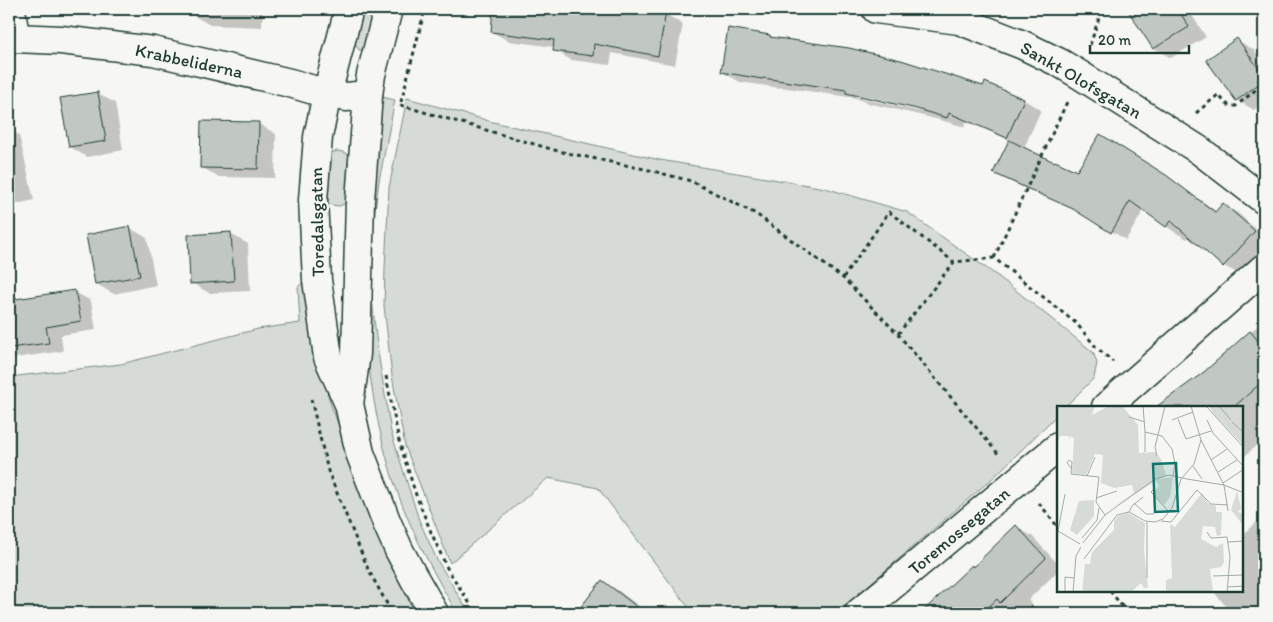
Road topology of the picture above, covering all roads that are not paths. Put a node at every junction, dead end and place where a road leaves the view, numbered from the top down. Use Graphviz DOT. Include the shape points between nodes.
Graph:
graph roads {
  1 [pos="11,9"];
  2 [pos="349,9"];
  3 [pos="388,9"];
  4 [pos="876,9"];
  5 [pos="12,38"];
  6 [pos="327,94"];
  7 [pos="368,95"];
  8 [pos="1264,200"];
  9 [pos="1264,268"];
  10 [pos="349,404"];
  11 [pos="1107,406"];
  12 [pos="1057,449"];
  13 [pos="434,613"];
  14 [pos="859,613"];
  1 -- 5 [label="street"];
  2 -- 6 [label="street, Toredalsgatan"];
  3 -- 7 [label="street, Toredalsgatan"];
  4 -- 8 [label="street, Sankt Olofsgatan" via="959,20 1060,63 1199,150"];
  5 -- 6 [label="street, Krabbeliderna" via="154,51"];
  6 -- 7 [label="street, Krabbeliderna" via="346,97"];
  6 -- 10 [label="street, Toredalsgatan" via="318,137 313,200 317,280 328,357"];
  7 -- 10 [label="street, Toredalsgatan" via="360,200 356,354"];
  9 -- 11 [label="street"];
  10 -- 13 [label="street, Toredalsgatan" via="360,453 387,523"];
  12 -- 14 [label="street, Toremossegatan"];
}
